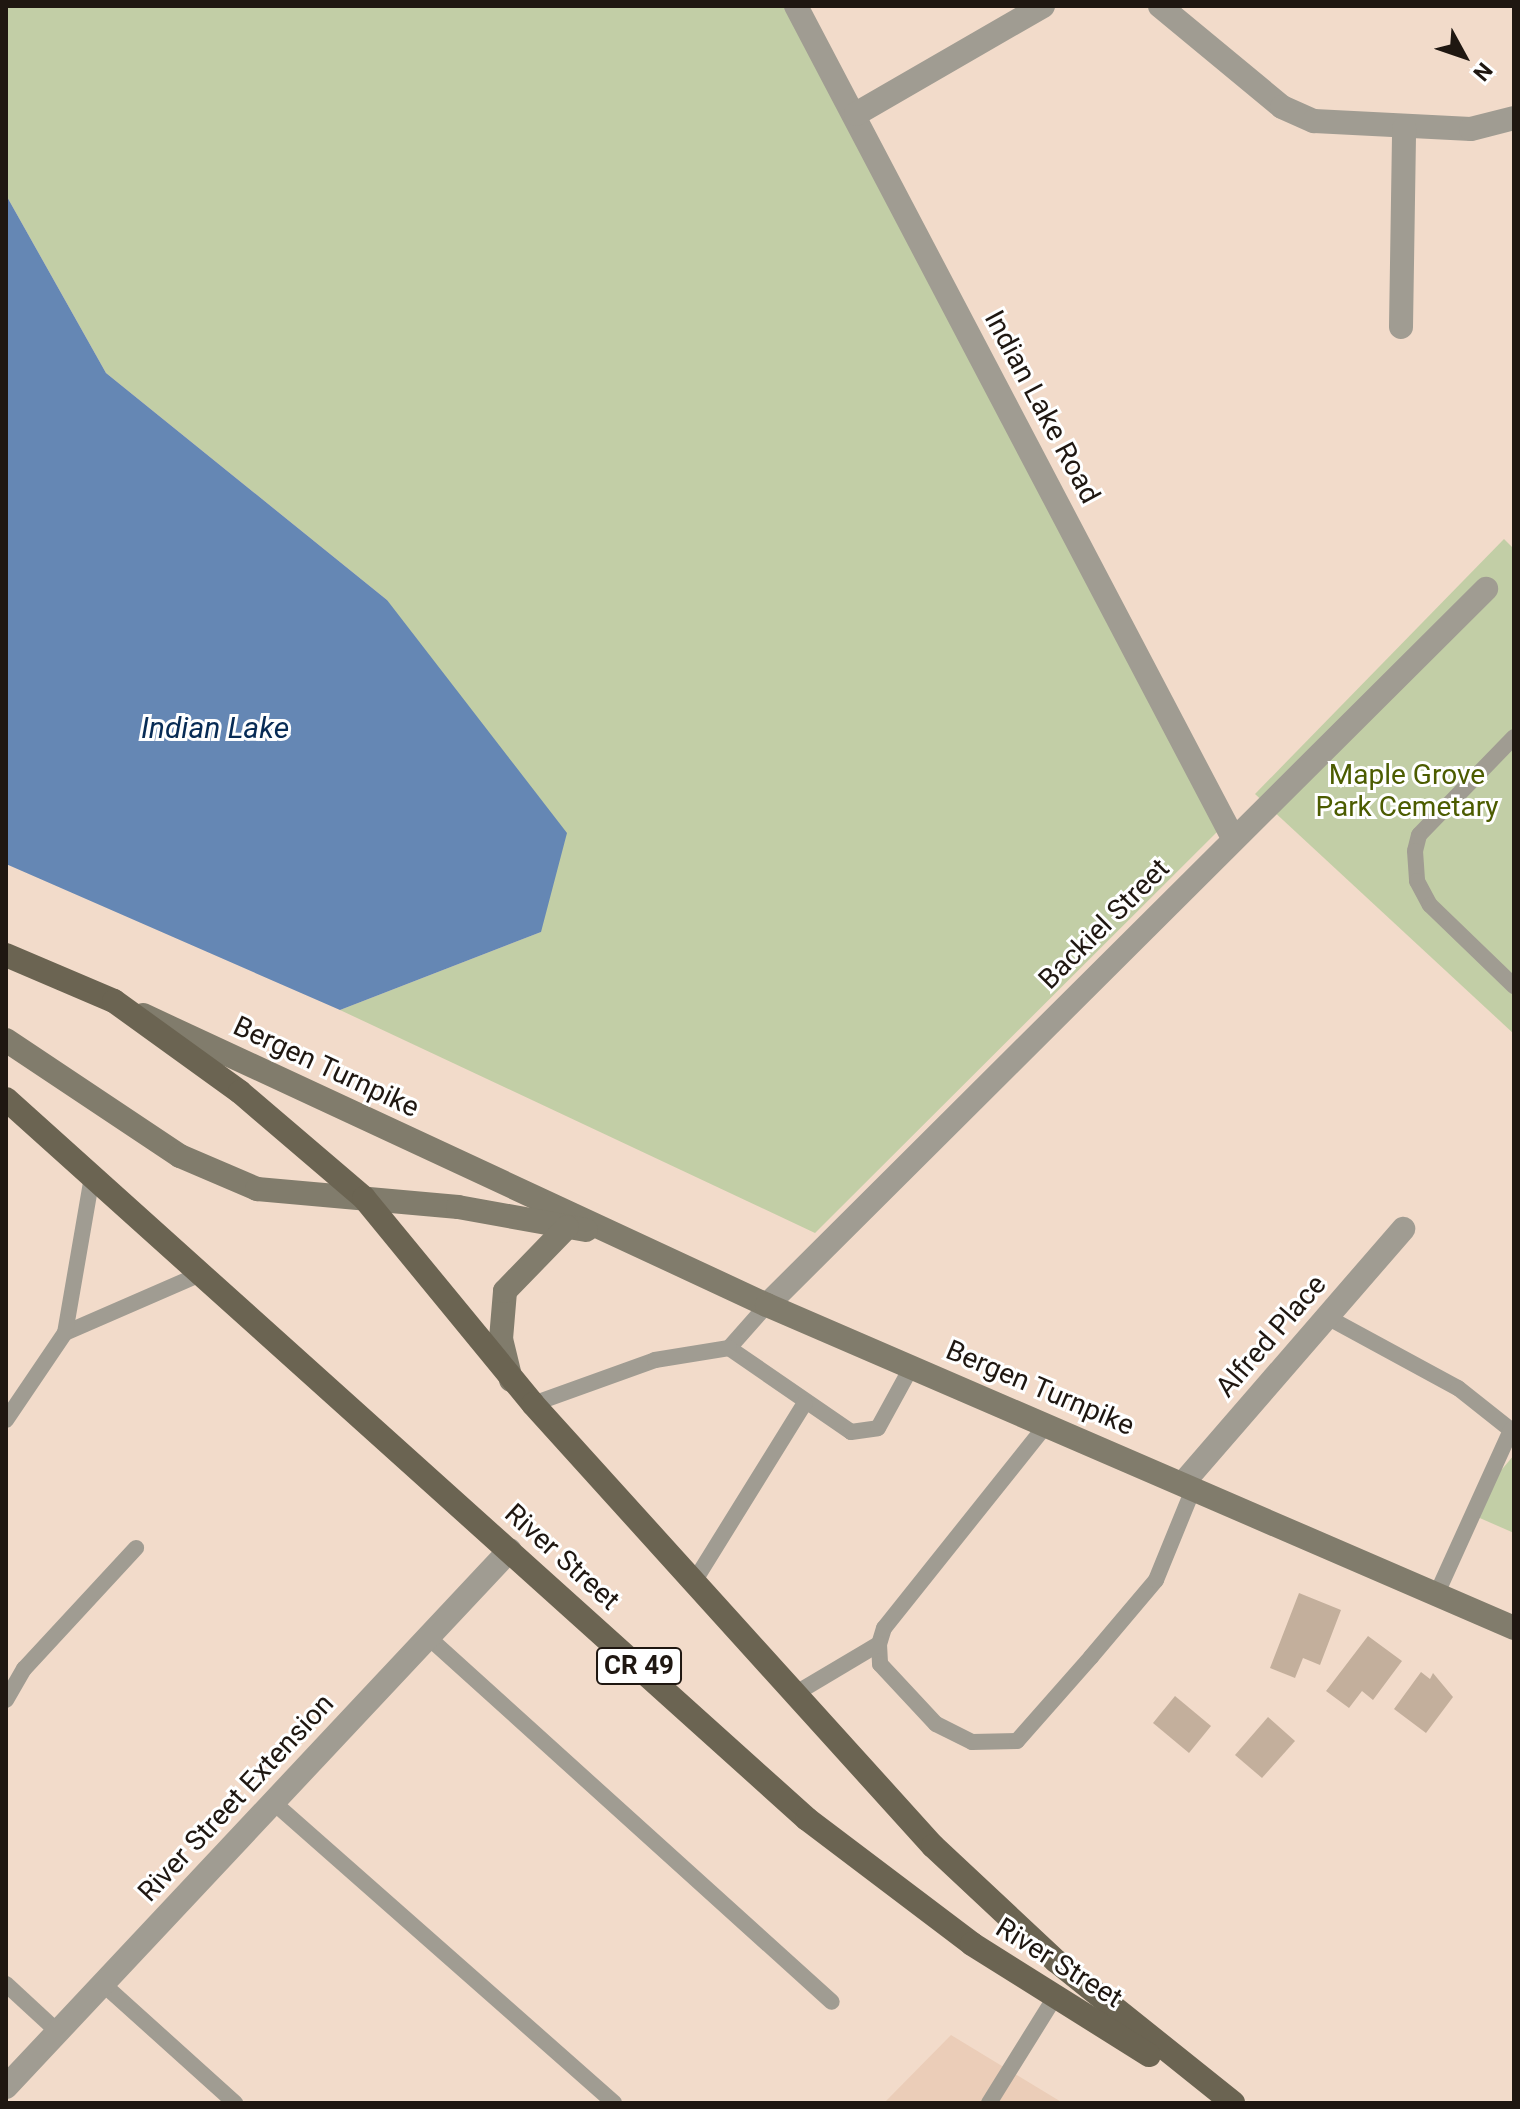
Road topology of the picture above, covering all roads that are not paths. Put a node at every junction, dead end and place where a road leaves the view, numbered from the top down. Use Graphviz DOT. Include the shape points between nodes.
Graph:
graph roads {
  1 [pos="796,6"];
  2 [pos="1043,6"];
  3 [pos="1160,6"];
  4 [pos="856,114"];
  5 [pos="1514,118"];
  6 [pos="1404,128"];
  7 [pos="1401,327"];
  8 [pos="1486,589"];
  9 [pos="1514,737"];
  10 [pos="1233,838"];
  11 [pos="6,955"];
  12 [pos="1514,986"];
  13 [pos="114,1001"];
  14 [pos="6,1040"];
  15 [pos="6,1099"];
  16 [pos="92,1177"];
  17 [pos="364,1198"];
  18 [pos="567,1227"];
  19 [pos="1403,1229"];
  20 [pos="620,1236"];
  21 [pos="201,1274"];
  22 [pos="767,1305"];
  23 [pos="1327,1317"];
  24 [pos="65,1333"];
  25 [pos="729,1348"];
  26 [pos="912,1366"];
  27 [pos="511,1380"];
  28 [pos="805,1403"];
  29 [pos="533,1404"];
  30 [pos="6,1420"];
  31 [pos="1047,1424"];
  32 [pos="1189,1484"];
  33 [pos="136,1548"];
  34 [pos="510,1550"];
  35 [pos="692,1585"];
  36 [pos="1436,1595"];
  37 [pos="1514,1628"];
  38 [pos="428,1637"];
  39 [pos="879,1644"];
  40 [pos="793,1695"];
  41 [pos="6,1700"];
  42 [pos="273,1802"];
  43 [pos="6,1984"];
  44 [pos="103,1984"];
  45 [pos="1055,1997"];
  46 [pos="832,2002"];
  47 [pos="58,2032"];
  48 [pos="6,2087"];
  49 [pos="235,2103"];
  50 [pos="614,2103"];
  51 [pos="989,2103"];
  52 [pos="1226,2103"];
  53 [pos="1233,2103"];
  1 -- 4 [label="street, Indian Lake Road"];
  2 -- 4 [label="street"];
  3 -- 6 [label="street" via="1282,107 1314,121"];
  4 -- 10 [label="street, Indian Lake Road"];
  5 -- 6 [label="street" via="1471,129"];
  6 -- 7 [label="street"];
  8 -- 10 [label="street, Backiel Street"];
  9 -- 12 [label="lane" via="1419,835 1415,851 1417,881 1430,905"];
  10 -- 22 [label="street, Backiel Street"];
  11 -- 13 [label="main road, Bergen Turnpike"];
  13 -- 17 [label="main road, River Street" via="240,1092"];
  13 -- 20 [label="main road, Bergen Turnpike"];
  14 -- 17 [label="main road, Bergen Turnpike" via="180,1156 257,1189"];
  15 -- 16 [label="main road, River Street / CR 49"];
  16 -- 21 [label="main road, River Street / CR 49"];
  16 -- 24 [label="lane"];
  17 -- 18 [label="main road, Bergen Turnpike"];
  17 -- 27 [label="main road, River Street"];
  18 -- 20 [label="main road, Bergen Turnpike"];
  18 -- 27 [label="main road" via="505,1291 501,1339"];
  19 -- 23 [label="street, Alfred Place"];
  20 -- 22 [label="main road, Bergen Turnpike"];
  21 -- 24 [label="lane"];
  21 -- 34 [label="main road, River Street / CR 49"];
  22 -- 25 [label="lane"];
  22 -- 26 [label="main road, Bergen Turnpike"];
  23 -- 32 [label="street, Alfred Place"];
  23 -- 36 [label="lane" via="1458,1388 1511,1430"];
  24 -- 30 [label="lane"];
  25 -- 28 [label="lane"];
  25 -- 29 [label="lane" via="655,1360"];
  26 -- 28 [label="lane" via="878,1428 851,1432"];
  26 -- 31 [label="main road, Bergen Turnpike"];
  27 -- 29 [label="main road, River Street"];
  28 -- 35 [label="lane"];
  29 -- 35 [label="main road, River Street"];
  31 -- 32 [label="main road, Bergen Turnpike"];
  31 -- 39 [label="lane" via="884,1628"];
  32 -- 36 [label="main road, Bergen Turnpike"];
  32 -- 39 [label="lane" via="1156,1580 1017,1741 972,1742 936,1724 880,1664"];
  33 -- 41 [label="lane" via="24,1669"];
  34 -- 38 [label="street, River Street Extension"];
  34 -- 45 [label="main road, River Street / CR 49" via="807,1819 972,1944"];
  35 -- 40 [label="main road, River Street"];
  36 -- 37 [label="main road, Bergen Turnpike"];
  38 -- 42 [label="street, River Street Extension"];
  38 -- 46 [label="lane"];
  39 -- 40 [label="lane"];
  40 -- 53 [label="main road, River Street" via="933,1846 1056,1961"];
  42 -- 44 [label="street, River Street Extension"];
  42 -- 50 [label="lane"];
  43 -- 47 [label="lane"];
  44 -- 47 [label="street, River Street Extension"];
  44 -- 49 [label="lane"];
  45 -- 51 [label="lane"];
  45 -- 52 [label="main road, River Street / CR 49"];
  47 -- 48 [label="street, River Street Extension"];
}
